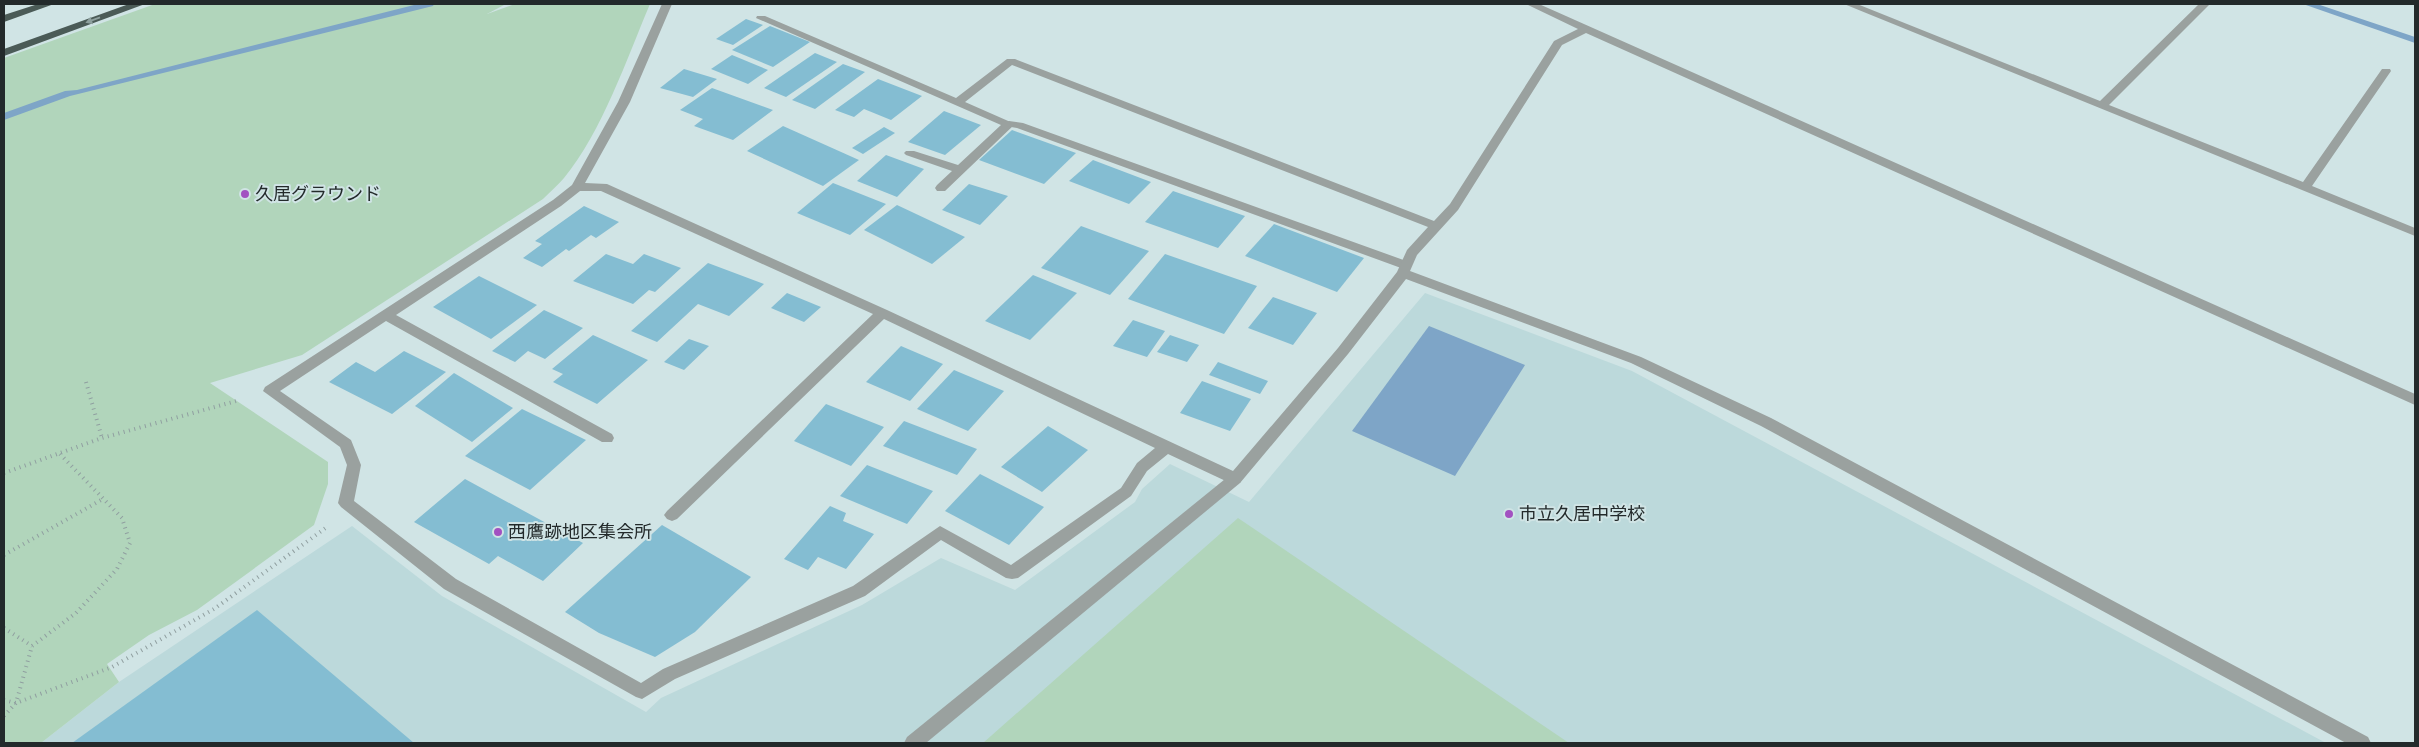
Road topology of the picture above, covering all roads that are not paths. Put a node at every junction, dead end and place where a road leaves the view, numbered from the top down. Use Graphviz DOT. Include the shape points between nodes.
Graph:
graph roads {
  1 [pos="48,4"];
  2 [pos="139,4"];
  3 [pos="667,4"];
  4 [pos="1531,4"];
  5 [pos="1848,4"];
  6 [pos="2205,4"];
  7 [pos="761,18"];
  8 [pos="4,19"];
  9 [pos="1585,28"];
  10 [pos="4,52"];
  11 [pos="2386,71"];
  12 [pos="957,103"];
  13 [pos="2102,106"];
  14 [pos="1009,124"];
  15 [pos="910,153"];
  16 [pos="960,170"];
  17 [pos="577,187"];
  18 [pos="941,188"];
  19 [pos="2305,188"];
  20 [pos="1437,226"];
  21 [pos="2415,232"];
  22 [pos="1404,269"];
  23 [pos="882,313"];
  24 [pos="387,316"];
  25 [pos="2415,400"];
  26 [pos="607,438"];
  27 [pos="1167,446"];
  28 [pos="1235,479"];
  29 [pos="672,515"];
  30 [pos="913,743"];
  31 [pos="2362,743"];
  1 -- 8 [label="highway"];
  2 -- 10 [label="highway, one-way"];
  3 -- 17 [label="street" via="624,102"];
  4 -- 9 [label="street"];
  5 -- 13 [label="street"];
  6 -- 13 [label="street"];
  7 -- 12 [label="street"];
  9 -- 20 [label="street" via="1558,43 1454,206"];
  9 -- 25 [label="street"];
  11 -- 19 [label="street"];
  12 -- 14 [label="street"];
  12 -- 20 [label="street" via="1011,62"];
  13 -- 19 [label="street"];
  14 -- 16 [label="street"];
  14 -- 22 [label="street" via="1019,125"];
  15 -- 16 [label="street"];
  16 -- 18 [label="street"];
  17 -- 23 [label="street" via="603,187"];
  17 -- 24 [label="street"];
  19 -- 21 [label="street"];
  20 -- 22 [label="street" via="1411,253"];
  22 -- 28 [label="street" via="1343,351"];
  22 -- 31 [label="street" via="1636,360 1766,422"];
  23 -- 27 [label="street"];
  23 -- 29 [label="street"];
  24 -- 26 [label="street"];
  24 -- 27 [label="street" via="270,392 346,444 354,465 346,503 450,584 642,692 669,674 859,591 940,532 1012,573 1126,492 1142,467"];
  27 -- 28 [label="street"];
  28 -- 30 [label="street"];
}
